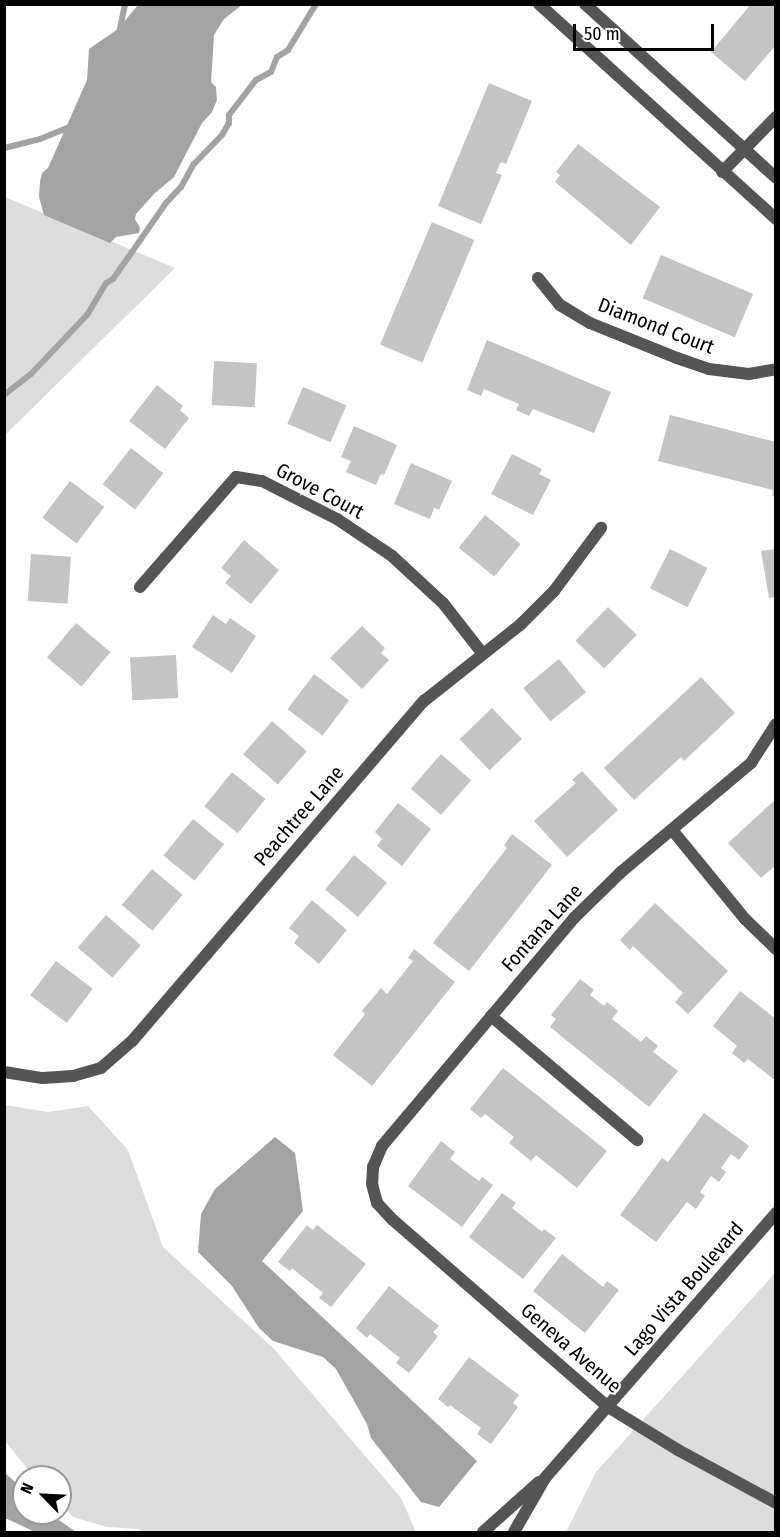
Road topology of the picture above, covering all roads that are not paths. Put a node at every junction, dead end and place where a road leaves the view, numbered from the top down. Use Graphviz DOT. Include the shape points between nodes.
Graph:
graph roads {
  1 [pos="540,4"];
  2 [pos="585,4"];
  3 [pos="776,117"];
  4 [pos="746,150"];
  5 [pos="723,172"];
  6 [pos="776,178"];
  7 [pos="776,219"];
  8 [pos="538,278"];
  9 [pos="776,369"];
  10 [pos="601,528"];
  11 [pos="140,587"];
  12 [pos="482,653"];
  13 [pos="776,724"];
  14 [pos="674,831"];
  15 [pos="776,949"];
  16 [pos="491,1016"];
  17 [pos="4,1072"];
  18 [pos="637,1140"];
  19 [pos="372,1184"];
  20 [pos="776,1213"];
  21 [pos="608,1407"];
  22 [pos="545,1478"];
  23 [pos="776,1503"];
  24 [pos="483,1533"];
  25 [pos="514,1533"];
  1 -- 5 [label="street"];
  2 -- 4 [label="street"];
  3 -- 4 [label="street"];
  4 -- 5 [label="street"];
  4 -- 6 [label="street"];
  5 -- 7 [label="street"];
  8 -- 9 [label="street, Diamond Court" via="560,305 590,323 677,358 709,369 749,374"];
  10 -- 12 [label="street, Peachtree Lane" via="554,591 521,624"];
  11 -- 12 [label="street, Grove Court" via="236,477 262,481 337,519 392,556 443,603"];
  12 -- 17 [label="street, Peachtree Lane" via="424,701 133,1040 101,1068 73,1076 43,1078"];
  13 -- 14 [label="street, Fontana Lane" via="751,763"];
  14 -- 15 [label="street" via="745,919"];
  14 -- 16 [label="street, Fontana Lane" via="620,873 574,918"];
  16 -- 18 [label="street"];
  16 -- 19 [label="street, Fontana Lane" via="382,1146 373,1167"];
  19 -- 21 [label="street, Geneva Avenue" via="377,1203 393,1220"];
  20 -- 21 [label="street, Lago Vista Boulevard"];
  21 -- 22 [label="street, Lago Vista Boulevard"];
  21 -- 23 [label="street, Geneva Avenue"];
  22 -- 24 [label="street"];
  22 -- 25 [label="street, Lago Vista Boulevard"];
}
